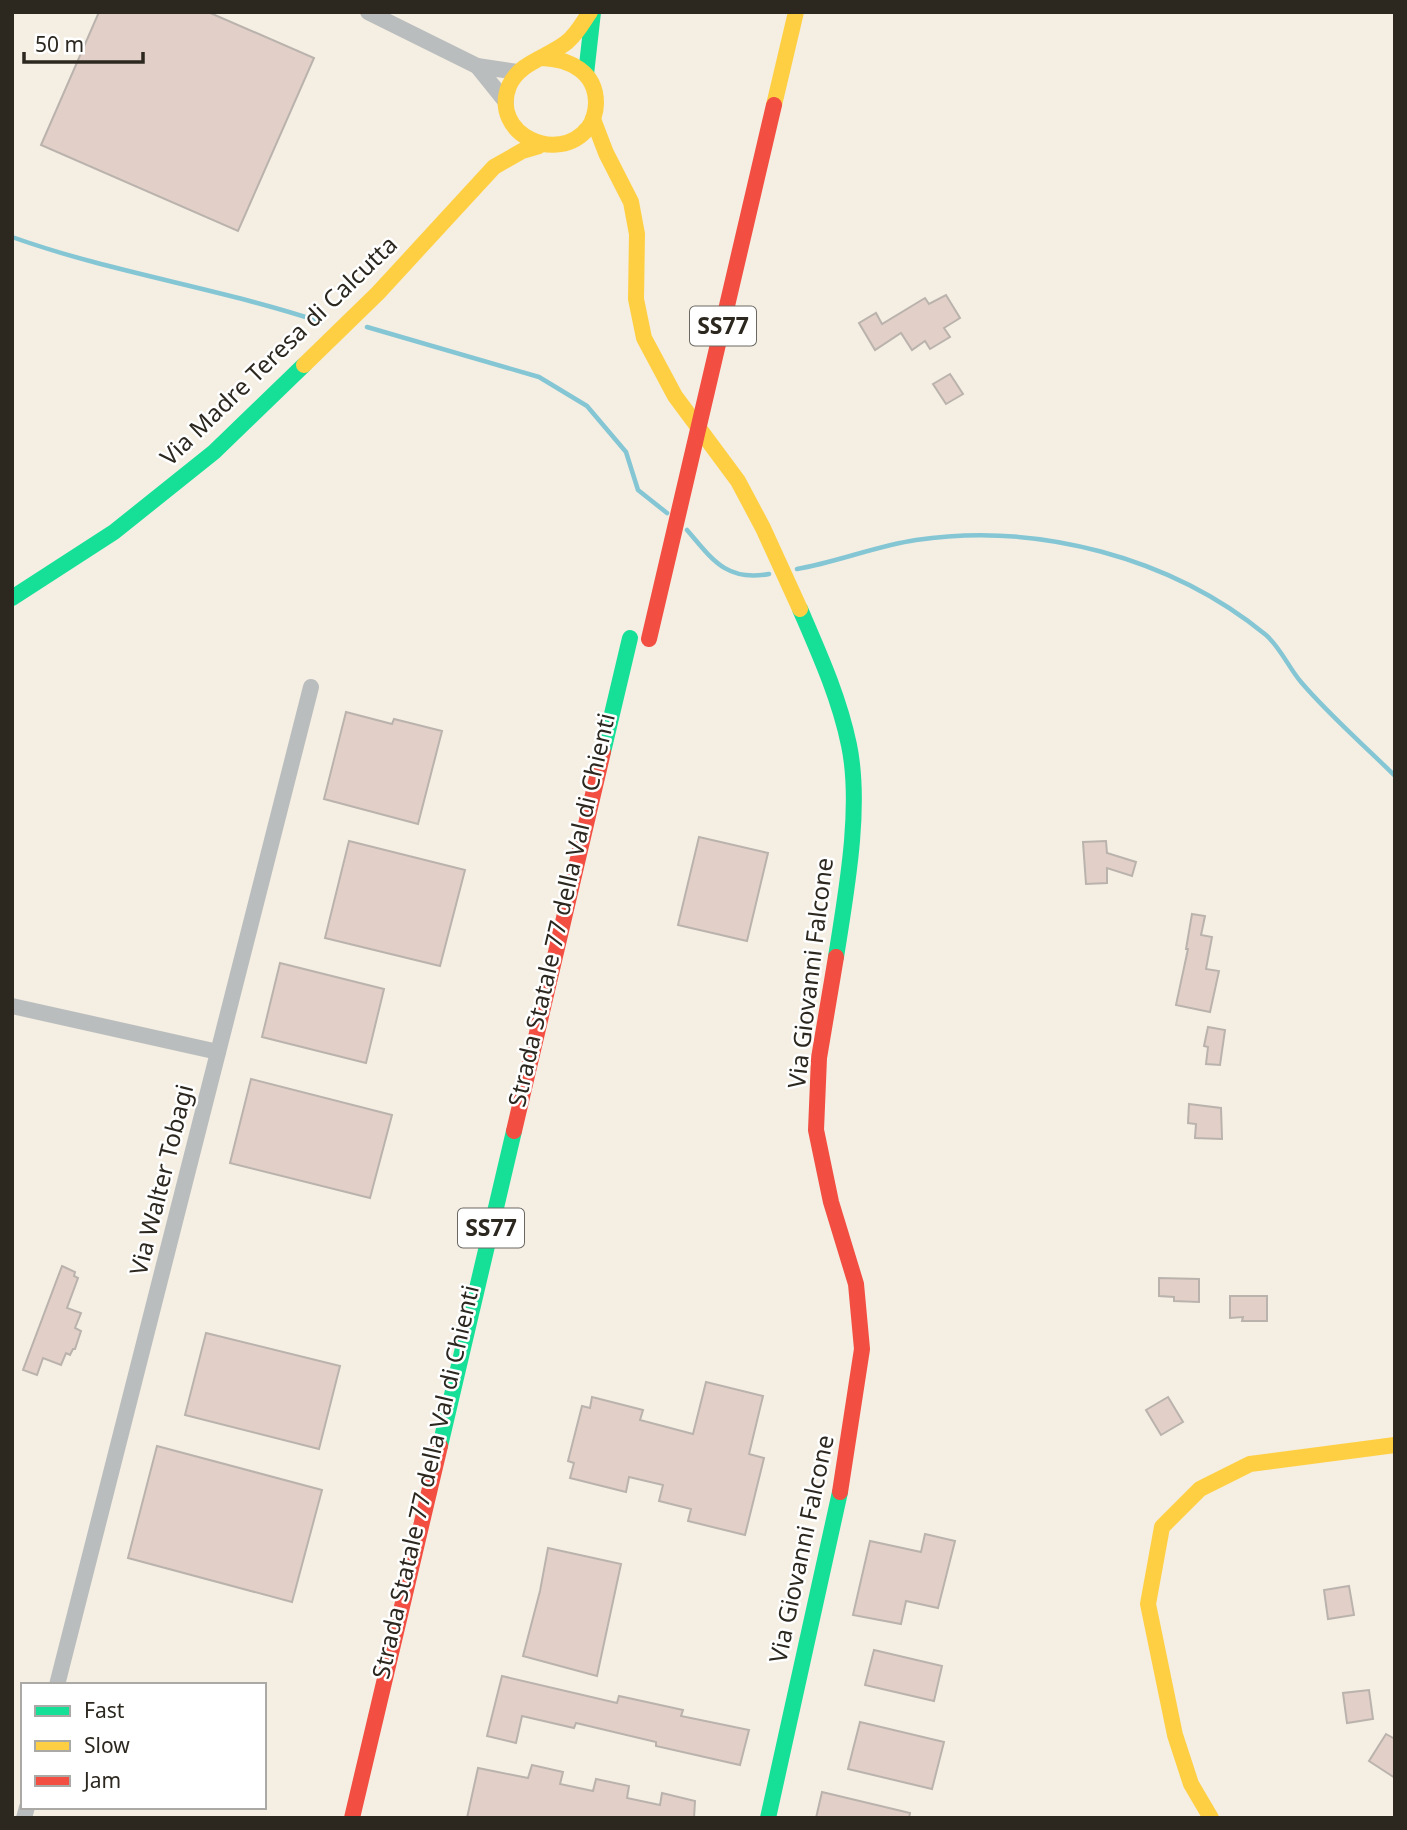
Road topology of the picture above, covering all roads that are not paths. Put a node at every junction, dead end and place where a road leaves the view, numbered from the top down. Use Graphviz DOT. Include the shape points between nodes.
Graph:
graph roads {
  1 [pos="368,12"];
  2 [pos="592,12"];
  3 [pos="796,12"];
  4 [pos="542,58"];
  5 [pos="477,66"];
  6 [pos="517,72"];
  7 [pos="586,74"];
  8 [pos="506,102"];
  9 [pos="593,119"];
  10 [pos="512,125"];
  11 [pos="545,147"];
  12 [pos="494,167"];
  13 [pos="619,175"];
  14 [pos="688,393"];
  15 [pos="678,434"];
  16 [pos="12,598"];
  17 [pos="632,632"];
  18 [pos="648,646"];
  19 [pos="311,687"];
  20 [pos="12,1006"];
  21 [pos="218,1052"];
  22 [pos="1395,1445"];
  23 [pos="58,1683"];
  24 [pos="352,1818"];
  25 [pos="768,1818"];
  26 [pos="1211,1818"];
  1 -- 5 [label="street"];
  2 -- 4 [label="main road" via="567,42"];
  2 -- 7 [label="main road"];
  3 -- 18 [label="main road, SS77, bridge"];
  4 -- 6 [label="main road"];
  4 -- 7 [label="main road" via="566,60"];
  5 -- 6 [label="street"];
  5 -- 8 [label="street"];
  6 -- 8 [label="main road"];
  7 -- 9 [label="main road" via="596,95"];
  8 -- 10 [label="main road"];
  9 -- 11 [label="main road" via="576,139"];
  9 -- 13 [label="main road, Via Giovanni Falcone"];
  10 -- 11 [label="main road" via="519,134"];
  10 -- 12 [label="main road, Via Madre Teresa di Calcutta"];
  11 -- 12 [label="main road, Via Madre Teresa di Calcutta" via="522,151"];
  11 -- 13 [label="main road" via="580,149"];
  12 -- 16 [label="main road, Via Madre Teresa di Calcutta" via="378,293 214,452 114,532"];
  13 -- 25 [label="main road, Via Giovanni Falcone" via="631,202 637,234 636,299 644,338 674,396 738,481 763,528 830,680 849,746 854,815 819,1058 816,1130 831,1202 856,1284 862,1349 844,1473"];
  14 -- 15 [label="main road"];
  17 -- 24 [label="main road, Strada Statale 77 della Val di Chienti / SS77"];
  19 -- 21 [label="street, Via Walter Tobagi"];
  20 -- 21 [label="street"];
  21 -- 23 [label="street, Via Walter Tobagi"];
  22 -- 26 [label="main road" via="1250,1464 1199,1489 1161,1527 1148,1604 1175,1735 1191,1784"];
}
